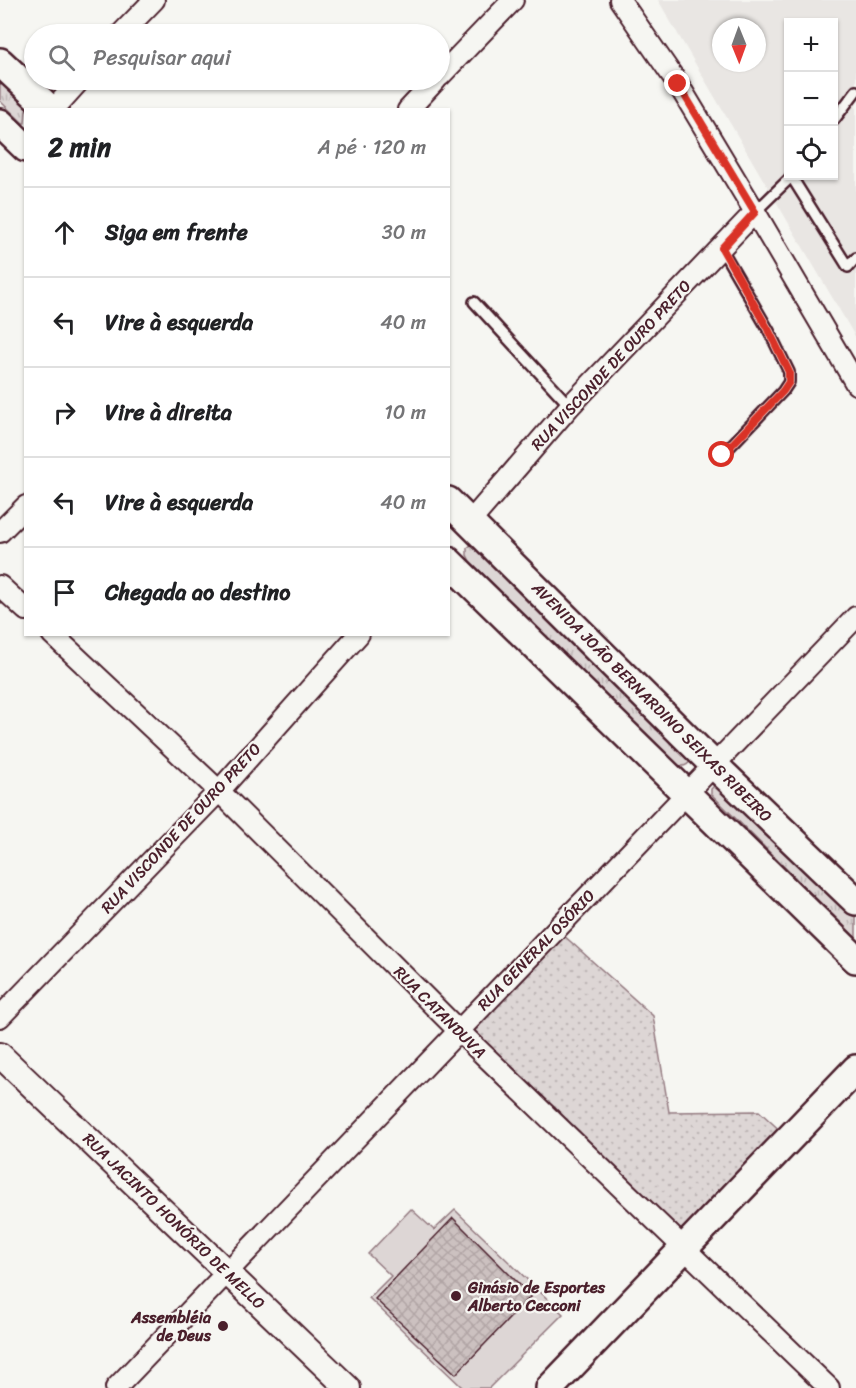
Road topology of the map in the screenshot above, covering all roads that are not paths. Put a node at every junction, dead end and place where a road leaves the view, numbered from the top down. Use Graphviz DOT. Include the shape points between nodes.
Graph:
graph roads {
  1 [pos="154,0"];
  2 [pos="513,0"];
  3 [pos="620,0"];
  4 [pos="131,24"];
  5 [pos="0,62"];
  6 [pos="450,66"];
  7 [pos="24,84"];
  8 [pos="30,90"];
  9 [pos="71,90"];
  10 [pos="427,90"];
  11 [pos="856,91"];
  12 [pos="50,108"];
  13 [pos="54,108"];
  14 [pos="410,108"];
  15 [pos="838,115"];
  16 [pos="0,123"];
  17 [pos="24,146"];
  18 [pos="787,180"];
  19 [pos="794,180"];
  20 [pos="755,212"];
  21 [pos="722,248"];
  22 [pos="856,258"];
  23 [pos="474,302"];
  24 [pos="856,384"];
  25 [pos="570,406"];
  26 [pos="722,455"];
  27 [pos="450,503"];
  28 [pos="24,508"];
  29 [pos="470,522"];
  30 [pos="0,532"];
  31 [pos="450,563"];
  32 [pos="0,586"];
  33 [pos="24,608"];
  34 [pos="856,617"];
  35 [pos="54,636"];
  36 [pos="357,636"];
  37 [pos="714,765"];
  38 [pos="219,791"];
  39 [pos="686,794"];
  40 [pos="856,901"];
  41 [pos="856,959"];
  42 [pos="0,1017"];
  43 [pos="459,1031"];
  44 [pos="0,1055"];
  45 [pos="856,1070"];
  46 [pos="684,1248"];
  47 [pos="228,1272"];
  48 [pos="116,1388"];
  49 [pos="348,1388"];
  50 [pos="550,1388"];
  51 [pos="829,1388"];
  1 -- 4 [label="street"];
  2 -- 6 [label="street"];
  3 -- 20 [label="street" via="678,84"];
  5 -- 7 [label="main road"];
  8 -- 12 [label="main road"];
  9 -- 13 [label="street"];
  10 -- 14 [label="street"];
  11 -- 15 [label="lane"];
  16 -- 17 [label="main road"];
  18 -- 20 [label="lane"];
  19 -- 22 [label="lane" via="848,267"];
  20 -- 21 [label="street, RUA VISCONDE DE OURO PRETO"];
  20 -- 24 [label="street"];
  21 -- 25 [label="street, RUA VISCONDE DE OURO PRETO"];
  21 -- 26 [label="lane" via="789,372 789,382 783,391"];
  23 -- 25 [label="lane"];
  25 -- 29 [label="street, RUA VISCONDE DE OURO PRETO"];
  27 -- 29 [label="main road, AVENIDA JOÃO BERNARDINO SEIXAS RIBEIRO"];
  28 -- 30 [label="street"];
  29 -- 37 [label="main road, AVENIDA JOÃO BERNARDINO SEIXAS RIBEIRO"];
  31 -- 39 [label="main road"];
  32 -- 33 [label="street"];
  34 -- 37 [label="street, RUA GENERAL OSÓRIO"];
  35 -- 38 [label="street, RUA CATANDUVA"];
  36 -- 38 [label="street, RUA VISCONDE DE OURO PRETO"];
  37 -- 39 [label="street, RUA GENERAL OSÓRIO"];
  37 -- 40 [label="main road, AVENIDA JOÃO BERNARDINO SEIXAS RIBEIRO"];
  38 -- 42 [label="street, RUA VISCONDE DE OURO PRETO"];
  38 -- 43 [label="street, RUA CATANDUVA"];
  39 -- 41 [label="main road"];
  39 -- 43 [label="street, RUA GENERAL OSÓRIO"];
  43 -- 46 [label="street, RUA CATANDUVA"];
  43 -- 47 [label="street, RUA GENERAL OSÓRIO"];
  44 -- 47 [label="street, RUA JACINTO HONÓRIO DE MELLO"];
  45 -- 46 [label="main road"];
  46 -- 50 [label="main road"];
  46 -- 51 [label="street, RUA CATANDUVA"];
  47 -- 48 [label="street, RUA GENERAL OSÓRIO"];
  47 -- 49 [label="street, RUA JACINTO HONÓRIO DE MELLO"];
}
